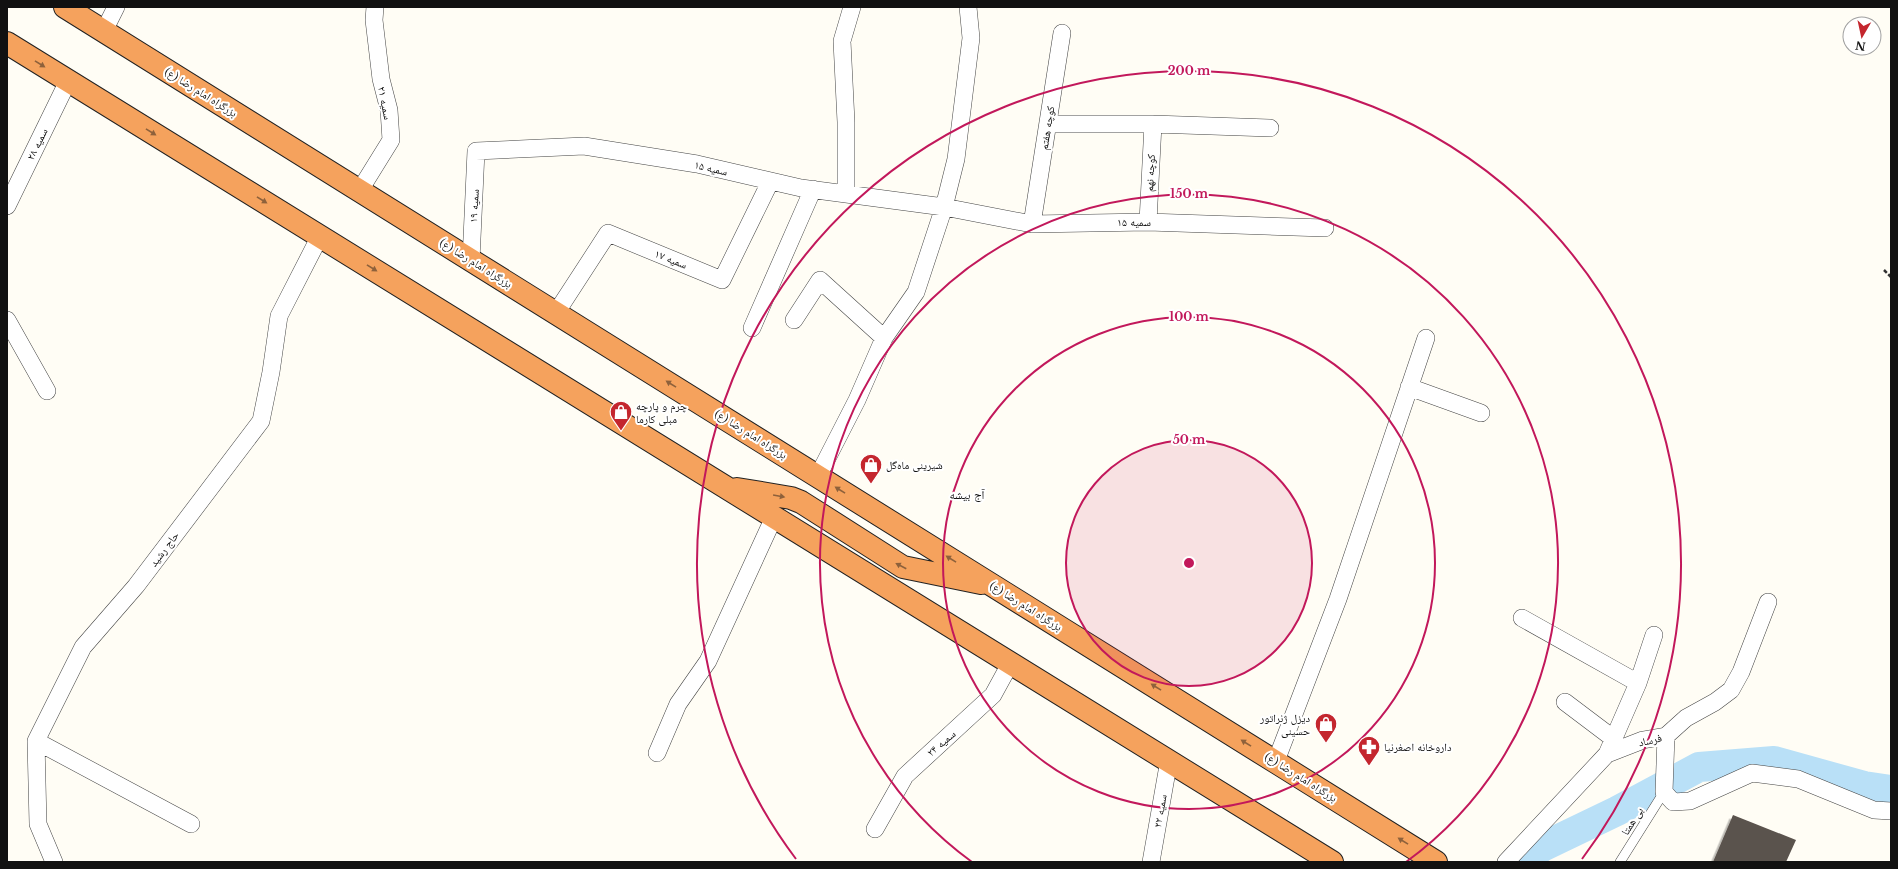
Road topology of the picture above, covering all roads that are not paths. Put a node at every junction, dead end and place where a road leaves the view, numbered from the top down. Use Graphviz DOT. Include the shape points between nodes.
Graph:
graph roads {
  1 [pos="65,7"];
  2 [pos="116,7"];
  3 [pos="375,7"];
  4 [pos="852,7"];
  5 [pos="968,7"];
  6 [pos="104,31"];
  7 [pos="1062,33"];
  8 [pos="7,43"];
  9 [pos="68,81"];
  10 [pos="1048,124"];
  11 [pos="1153,124"];
  12 [pos="1270,128"];
  13 [pos="476,152"];
  14 [pos="770,182"];
  15 [pos="813,189"];
  16 [pos="360,190"];
  17 [pos="846,194"];
  18 [pos="7,206"];
  19 [pos="944,207"];
  20 [pos="1148,222"];
  21 [pos="1032,224"];
  22 [pos="1325,228"];
  23 [pos="320,236"];
  24 [pos="471,260"];
  25 [pos="556,313"];
  26 [pos="7,320"];
  27 [pos="794,320"];
  28 [pos="752,328"];
  29 [pos="884,338"];
  30 [pos="1426,338"];
  31 [pos="1409,387"];
  32 [pos="47,391"];
  33 [pos="1481,413"];
  34 [pos="818,476"];
  35 [pos="727,487"];
  36 [pos="874,511"];
  37 [pos="774,516"];
  38 [pos="856,537"];
  39 [pos="842,558"];
  40 [pos="994,586"];
  41 [pos="1768,602"];
  42 [pos="1522,618"];
  43 [pos="1654,635"];
  44 [pos="1011,662"];
  45 [pos="1638,683"];
  46 [pos="1565,702"];
  47 [pos="1666,736"];
  48 [pos="36,740"];
  49 [pos="1610,746"];
  50 [pos="658,753"];
  51 [pos="1169,760"];
  52 [pos="1276,762"];
  53 [pos="1663,788"];
  54 [pos="1891,811"];
  55 [pos="191,824"];
  56 [pos="875,829"];
  57 [pos="54,862"];
  58 [pos="1151,862"];
  59 [pos="1332,862"];
  60 [pos="1436,862"];
  61 [pos="1506,862"];
  62 [pos="1620,862"];
  1 -- 6 [label="highway, بزرگراه امام رضا (ع)"];
  2 -- 6 [label="street"];
  3 -- 16 [label="street, سمیه ۲۱" via="374,20 381,79 389,110 391,140"];
  4 -- 17 [label="street" via="842,41"];
  5 -- 19 [label="street" via="971,38 956,159"];
  6 -- 16 [label="highway, بزرگراه امام رضا (ع)"];
  7 -- 10 [label="street, کوچه هفتم"];
  8 -- 9 [label="highway, one-way"];
  9 -- 18 [label="street, سمیه ۲۸"];
  9 -- 23 [label="highway, one-way"];
  10 -- 11 [label="street"];
  10 -- 21 [label="street, کوچه هفتم"];
  11 -- 12 [label="street"];
  11 -- 20 [label="street, کوچه نهم"];
  13 -- 14 [label="street, سمیه ۱۵" via="584,146 697,164"];
  13 -- 24 [label="street, سمیه ۱۹"];
  14 -- 15 [label="street, سمیه ۱۵"];
  14 -- 25 [label="street, سمیه ۱۷" via="722,280 608,233"];
  15 -- 17 [label="street, سمیه ۱۵"];
  15 -- 28 [label="street"];
  16 -- 24 [label="highway, بزرگراه امام رضا (ع)"];
  17 -- 19 [label="street, سمیه ۱۵"];
  19 -- 21 [label="street, سمیه ۱۵"];
  19 -- 29 [label="street" via="916,292"];
  20 -- 21 [label="street, سمیه ۱۵"];
  20 -- 22 [label="street, سمیه ۱۵"];
  23 -- 35 [label="highway, one-way"];
  23 -- 48 [label="street, حاج رشید" via="279,316 261,421 136,586 83,647"];
  24 -- 25 [label="highway, بزرگراه امام رضا (ع)"];
  34 -- 25 [label="highway, بزرگراه امام رضا (ع), one-way"];
  26 -- 32 [label="street"];
  27 -- 29 [label="street" via="820,280"];
  29 -- 34 [label="street" via="857,400"];
  30 -- 31 [label="street"];
  31 -- 33 [label="street"];
  31 -- 52 [label="street" via="1338,599"];
  36 -- 34 [label="highway, بزرگراه امام رضا (ع), one-way"];
  35 -- 37 [label="highway"];
  35 -- 38 [label="highway, one-way" via="796,500"];
  36 -- 38 [label="highway"];
  40 -- 36 [label="highway, بزرگراه امام رضا (ع), one-way"];
  37 -- 39 [label="highway"];
  37 -- 50 [label="street" via="708,661 678,704"];
  38 -- 39 [label="highway"];
  40 -- 38 [label="highway, one-way" via="907,569"];
  39 -- 44 [label="highway"];
  52 -- 40 [label="highway, بزرگراه امام رضا (ع), one-way"];
  41 -- 47 [label="street, فرساد" via="1741,672 1731,690 1686,718"];
  42 -- 45 [label="street"];
  43 -- 45 [label="street"];
  44 -- 51 [label="highway"];
  44 -- 56 [label="street, سمیه ۲۴" via="993,695 905,776"];
  45 -- 49 [label="street"];
  46 -- 49 [label="street"];
  47 -- 49 [label="street, فرساد"];
  47 -- 53 [label="street"];
  48 -- 55 [label="street"];
  48 -- 57 [label="street, حاج رشید" via="38,824"];
  49 -- 61 [label="street, فرساد"];
  51 -- 58 [label="street, سمیه ۲۲"];
  51 -- 59 [label="highway"];
  60 -- 52 [label="highway, بزرگراه امام رضا (ع), one-way"];
  53 -- 54 [label="street" via="1673,802 1690,801 1752,773 1798,779 1874,810"];
  53 -- 62 [label="lane, بی همتا"];
}
